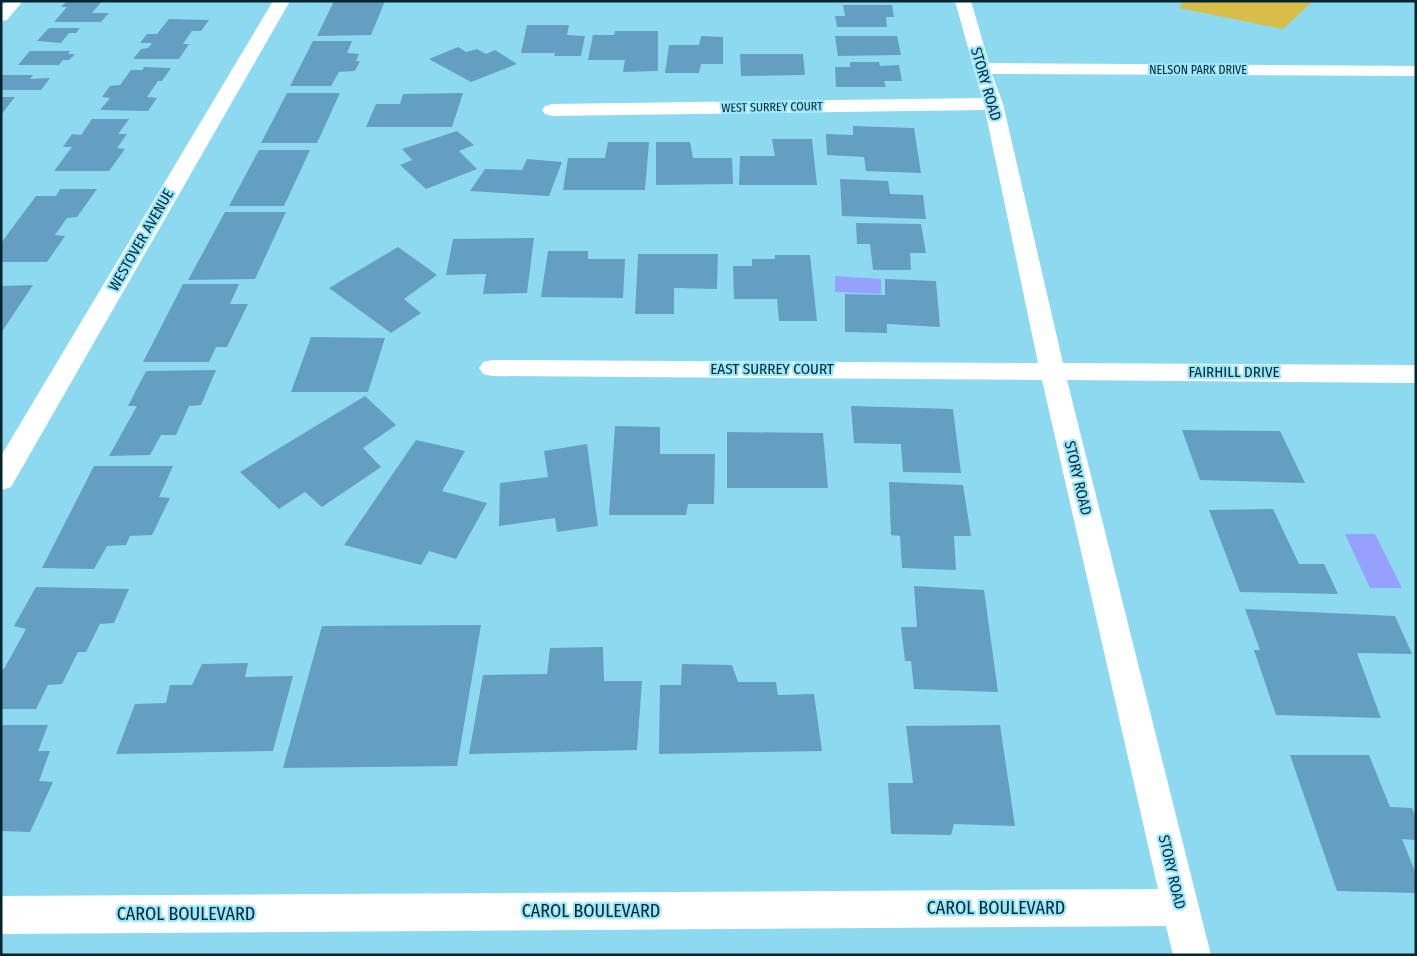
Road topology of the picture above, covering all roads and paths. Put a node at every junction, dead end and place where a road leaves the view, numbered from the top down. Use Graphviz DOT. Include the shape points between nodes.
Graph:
graph roads {
  1 [pos="15,1"];
  2 [pos="282,1"];
  3 [pos="963,1"];
  4 [pos="1,16"];
  5 [pos="981,68"];
  6 [pos="1416,71"];
  7 [pos="993,104"];
  8 [pos="552,110"];
  9 [pos="492,368"];
  10 [pos="1052,371"];
  11 [pos="1416,374"];
  12 [pos="1,480"];
  13 [pos="1181,907"];
  14 [pos="1,915"];
  15 [pos="1192,955"];
  1 -- 4 [label="street"];
  2 -- 12 [label="street, WESTOVER AVENUE"];
  3 -- 5 [label="street, STORY ROAD"];
  5 -- 6 [label="street, NELSON PARK DRIVE"];
  5 -- 7 [label="street, STORY ROAD"];
  7 -- 8 [label="street, WEST SURREY COURT"];
  7 -- 10 [label="street, STORY ROAD"];
  9 -- 10 [label="street, EAST SURREY COURT"];
  10 -- 11 [label="street, FAIRHILL DRIVE"];
  10 -- 13 [label="street, STORY ROAD"];
  13 -- 14 [label="street, CAROL BOULEVARD"];
  13 -- 15 [label="street, STORY ROAD"];
}
